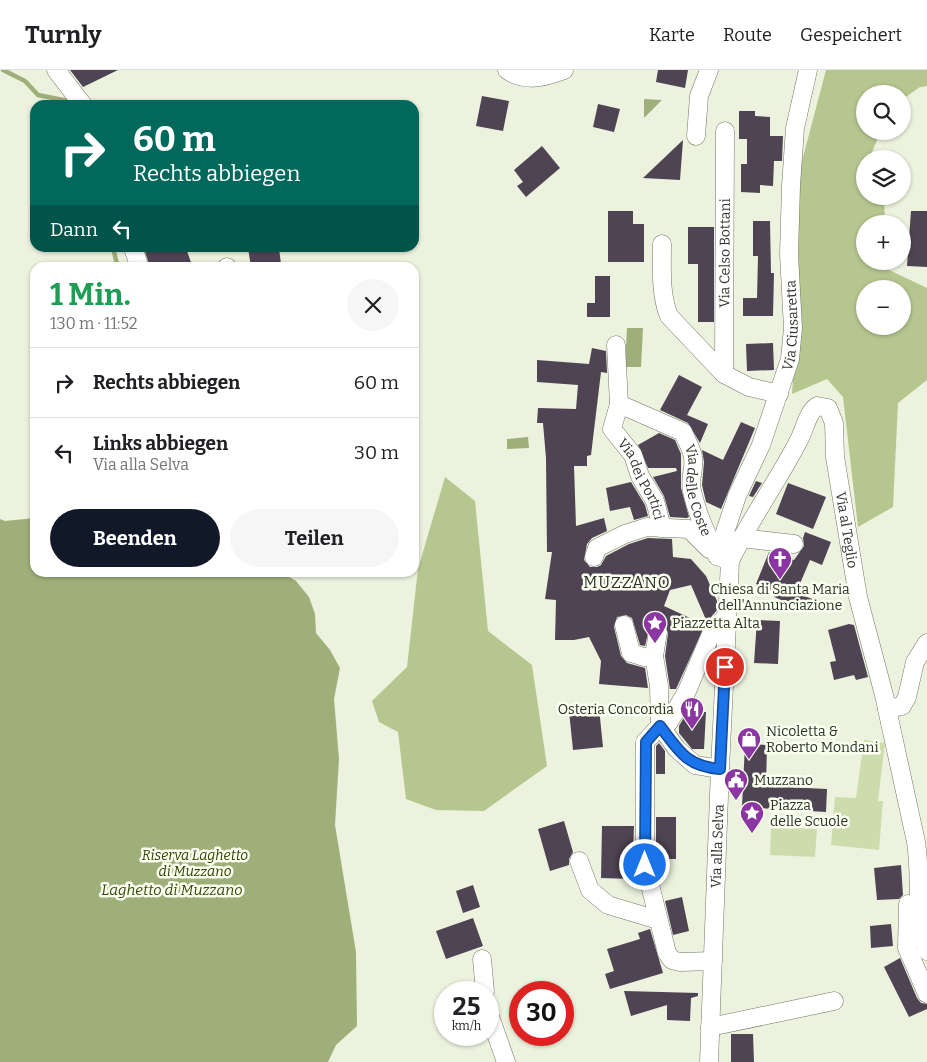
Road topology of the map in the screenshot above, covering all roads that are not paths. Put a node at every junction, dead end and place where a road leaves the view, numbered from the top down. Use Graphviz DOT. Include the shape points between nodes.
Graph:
graph roads {
  1 [pos="56,70"];
  2 [pos="507,70"];
  3 [pos="564,70"];
  4 [pos="708,70"];
  5 [pos="808,70"];
  6 [pos="79,100"];
  7 [pos="725,131"];
  8 [pos="696,136"];
  9 [pos="662,244"];
  10 [pos="616,345"];
  11 [pos="724,374"];
  12 [pos="779,394"];
  13 [pos="619,404"];
  14 [pos="662,528"];
  15 [pos="741,538"];
  16 [pos="794,544"];
  17 [pos="594,557"];
  18 [pos="724,559"];
  19 [pos="727,607"];
  20 [pos="624,625"];
  21 [pos="658,632"];
  22 [pos="927,643"];
  23 [pos="654,656"];
  24 [pos="887,709"];
  25 [pos="660,726"];
  26 [pos="720,769"];
  27 [pos="579,861"];
  28 [pos="919,876"];
  29 [pos="658,920"];
  30 [pos="927,951"];
  31 [pos="482,959"];
  32 [pos="712,962"];
  33 [pos="484,981"];
  34 [pos="927,994"];
  35 [pos="834,1000"];
  36 [pos="710,1027"];
  37 [pos="499,1042"];
  38 [pos="506,1062"];
  39 [pos="709,1062"];
  1 -- 6 [label="street"];
  2 -- 3 [label="street" via="531,79"];
  4 -- 8 [label="street" via="699,96"];
  5 -- 12 [label="street, Via Ciusaretta" via="795,128 791,186 789,254 793,328 790,359"];
  7 -- 11 [label="street, Via Celso Bottani"];
  9 -- 11 [label="street" via="663,289 669,316"];
  10 -- 13 [label="street"];
  11 -- 12 [label="street" via="749,387"];
  12 -- 18 [label="street, Via Ciusaretta" via="761,445 737,496"];
  13 -- 14 [label="street, Via dei Portici" via="612,429 633,456 640,476 656,501"];
  13 -- 18 [label="street, Via delle Coste" via="683,432 693,457 690,477 702,524"];
  14 -- 17 [label="street" via="647,527 625,534 597,548"];
  14 -- 18 [label="street" via="689,529"];
  15 -- 16 [label="street"];
  15 -- 18 [label="street, Via al Teglio"];
  15 -- 24 [label="street, Via al Teglio" via="798,442 812,411 817,406 828,408 834,423 835,457 858,597"];
  18 -- 19 [label="street, Via al Teglio"];
  19 -- 25 [label="street" via="711,634 687,691 669,722"];
  19 -- 26 [label="street, Via alla Selva"];
  20 -- 23 [label="street" via="631,653"];
  21 -- 23 [label="street"];
  22 -- 24 [label="street" via="914,662 907,698 902,706"];
  23 -- 25 [label="street"];
  24 -- 28 [label="street, Via al Teglio" via="916,842"];
  25 -- 26 [label="street" via="677,749 695,765"];
  25 -- 29 [label="street" via="646,742 645,751 645,865"];
  26 -- 32 [label="street, Via alla Selva"];
  27 -- 29 [label="street" via="590,890 608,905"];
  28 -- 30 [label="street, Via al Teglio" via="920,924"];
  28 -- 34 [label="street, Via al Teglio" via="909,894 906,948"];
  29 -- 32 [label="street" via="672,960"];
  31 -- 33 [label="street"];
  32 -- 36 [label="street, Via alla Selva"];
  35 -- 36 [label="street"];
  36 -- 39 [label="street, Via alla Selva"];
  37 -- 38 [label="street"];
}
